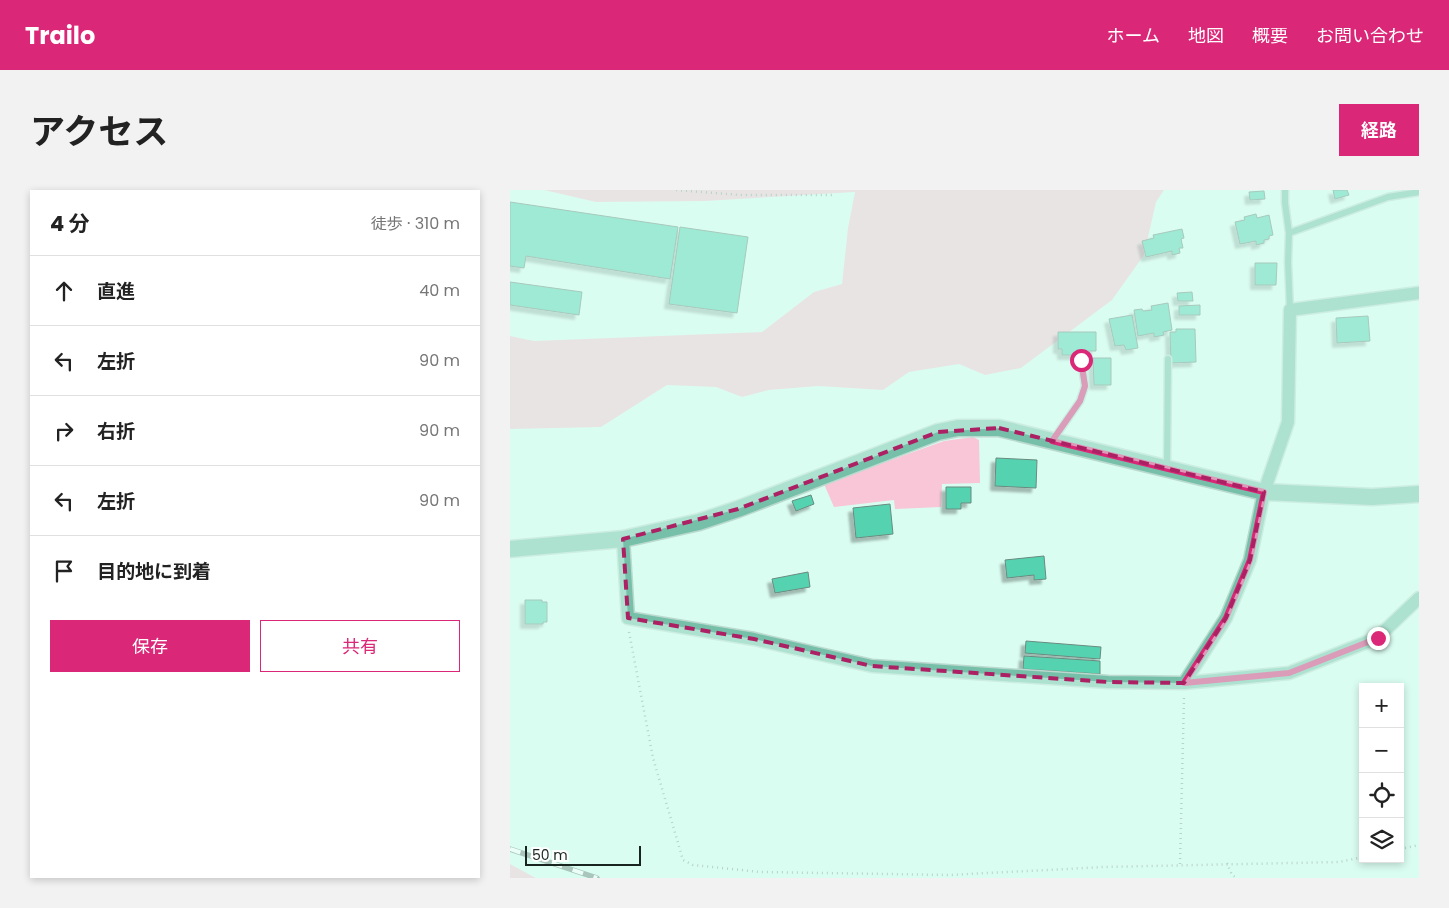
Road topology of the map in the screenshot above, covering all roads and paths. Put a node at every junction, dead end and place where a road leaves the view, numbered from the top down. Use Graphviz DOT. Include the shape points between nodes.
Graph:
graph roads {
  1 [pos="676,190"];
  2 [pos="1285,190"];
  3 [pos="1419,192"];
  4 [pos="1388,193"];
  5 [pos="835,194"];
  6 [pos="1289,233"];
  7 [pos="1419,293"];
  8 [pos="1290,310"];
  9 [pos="1168,359"];
  10 [pos="1081,360"];
  11 [pos="1052,441"];
  12 [pos="1166,470"];
  13 [pos="1264,492"];
  14 [pos="1419,494"];
  15 [pos="623,539"];
  16 [pos="510,549"];
  17 [pos="1419,598"];
  18 [pos="628,618"];
  19 [pos="1184,683"];
  20 [pos="1419,845"];
  21 [pos="1404,848"];
  22 [pos="1359,858"];
  23 [pos="1227,863"];
  24 [pos="1180,864"];
  25 [pos="1237,878"];
  1 -- 5 [label="path"];
  2 -- 6 [label="lane"];
  3 -- 4 [label="lane"];
  4 -- 6 [label="lane"];
  6 -- 8 [label="lane"];
  7 -- 8 [label="street"];
  8 -- 13 [label="street" via="1288,422"];
  9 -- 12 [label="lane"];
  10 -- 11 [label="lane" via="1085,386 1080,401"];
  11 -- 12 [label="street"];
  11 -- 15 [label="street" via="999,428 958,428 938,432 738,510"];
  12 -- 13 [label="street"];
  13 -- 14 [label="street" via="1372,497"];
  13 -- 19 [label="street" via="1250,560 1226,618"];
  15 -- 16 [label="street"];
  15 -- 18 [label="street"];
  17 -- 19 [label="street" via="1378,638 1289,673"];
  18 -- 19 [label="street" via="754,638 872,666 1108,682"];
  18 -- 24 [label="path" via="653,758 683,860 693,865 760,872 950,875"];
  19 -- 24 [label="path"];
  20 -- 21 [label="path"];
  22 -- 23 [label="path" via="1339,862"];
  23 -- 24 [label="path"];
  23 -- 25 [label="path"];
}
